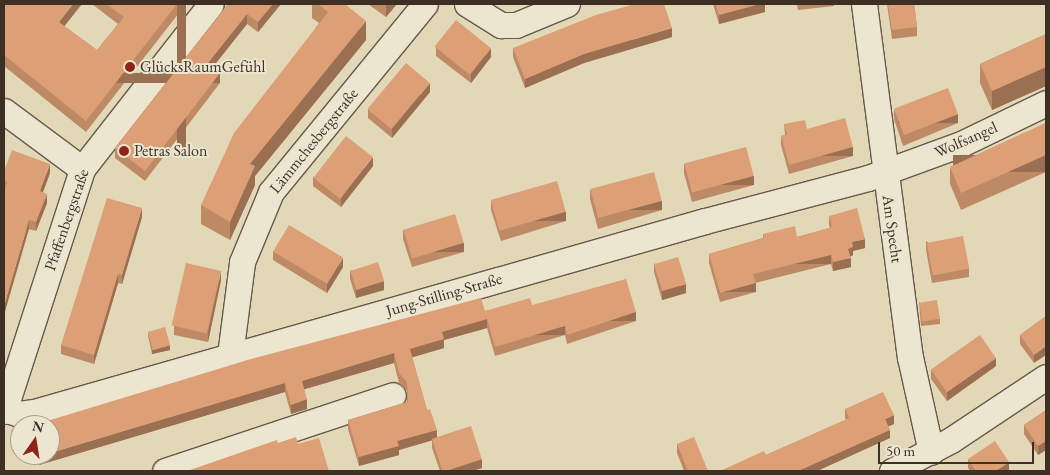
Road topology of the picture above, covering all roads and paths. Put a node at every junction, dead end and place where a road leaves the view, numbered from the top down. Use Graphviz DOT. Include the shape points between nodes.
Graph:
graph roads {
  1 [pos="211,4"];
  2 [pos="425,4"];
  3 [pos="567,4"];
  4 [pos="864,4"];
  5 [pos="476,11"];
  6 [pos="1046,102"];
  7 [pos="4,111"];
  8 [pos="82,169"];
  9 [pos="884,173"];
  10 [pos="230,355"];
  11 [pos="1046,376"];
  12 [pos="393,395"];
  13 [pos="4,410"];
  14 [pos="931,452"];
  15 [pos="165,471"];
  16 [pos="892,471"];
  1 -- 8 [label="street, Pfaffenbergstraße"];
  2 -- 10 [label="street, Lämmchesbergstraße" via="271,192 242,262"];
  3 -- 5 [label="street" via="516,25 501,25"];
  4 -- 9 [label="street, Am Specht"];
  6 -- 9 [label="street, Wolfsangel" via="962,144"];
  7 -- 8 [label="street"];
  8 -- 13 [label="street, Pfaffenbergstraße"];
  9 -- 10 [label="street, Jung-Stilling-Straße"];
  9 -- 14 [label="street, Am Specht" via="910,357"];
  10 -- 13 [label="street, Jung-Stilling-Straße" via="34,412 19,414"];
  11 -- 14 [label="street"];
  12 -- 15 [label="street"];
  14 -- 16 [label="street"];
}
